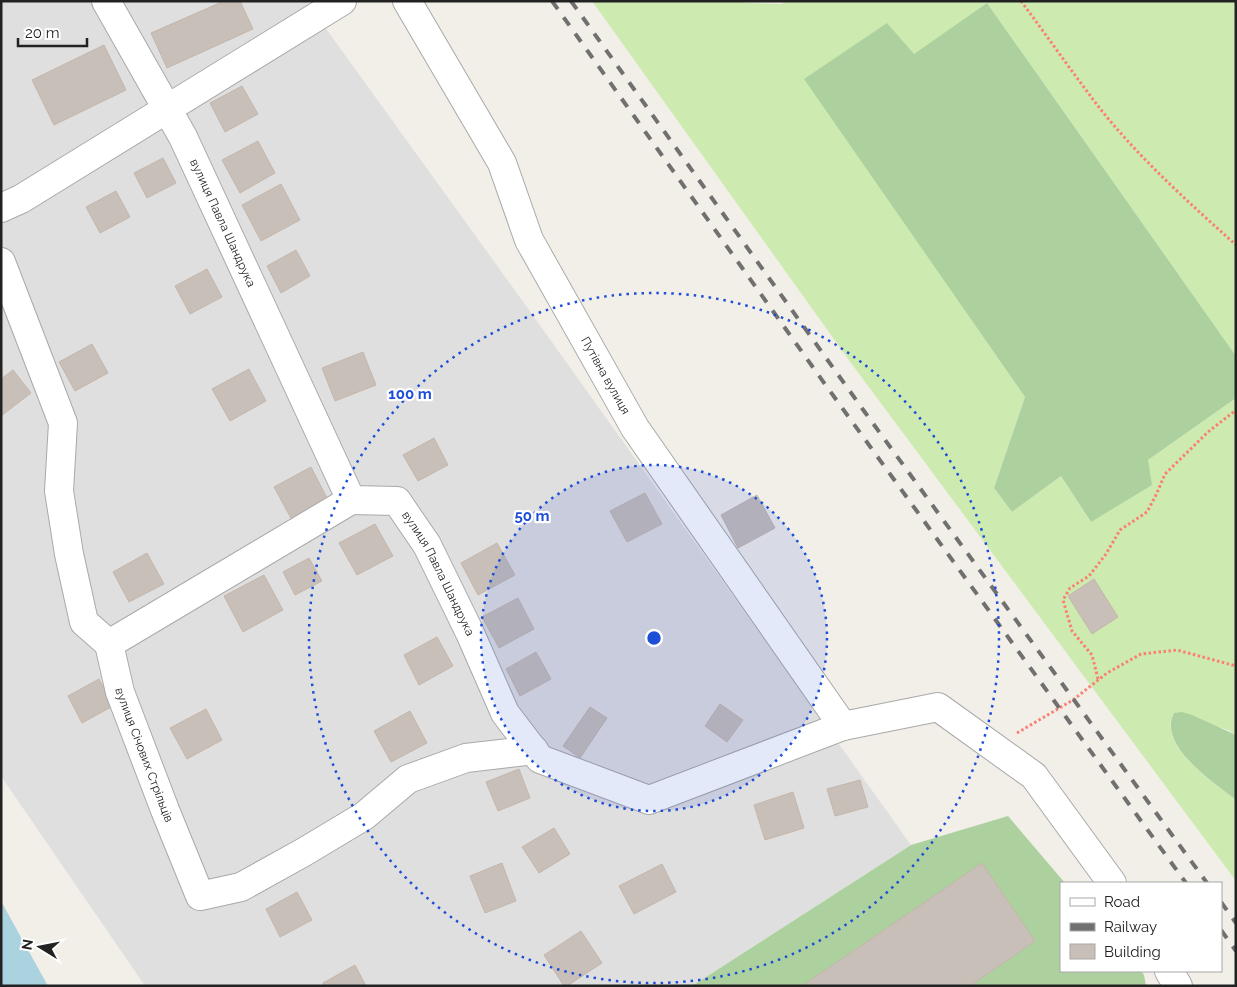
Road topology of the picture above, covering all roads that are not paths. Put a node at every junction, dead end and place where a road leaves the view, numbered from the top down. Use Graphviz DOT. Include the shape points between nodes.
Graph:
graph roads {
  1 [pos="106,1"];
  2 [pos="342,1"];
  3 [pos="407,1"];
  4 [pos="166,108"];
  5 [pos="1,208"];
  6 [pos="1,262"];
  7 [pos="351,500"];
  8 [pos="109,644"];
  9 [pos="843,726"];
  10 [pos="534,750"];
  11 [pos="1111,882"];
  12 [pos="1170,972"];
  13 [pos="1178,986"];
  1 -- 4 [label="street, вулиця Павла Шандрука"];
  2 -- 4 [label="street"];
  3 -- 9 [label="street, Путівна вулиця" via="502,163 529,240 635,428"];
  4 -- 5 [label="street" via="21,199"];
  4 -- 7 [label="street, вулиця Павла Шандрука" via="183,137"];
  6 -- 8 [label="street" via="63,423 59,492 84,622"];
  7 -- 8 [label="street"];
  7 -- 10 [label="street, вулиця Павла Шандрука" via="397,501 427,545 505,713"];
  8 -- 10 [label="street, вулиця Січових Стрільців" via="120,692 200,896 241,887 304,852 364,816 408,779 466,758"];
  9 -- 10 [label="street, вулиця Павла Шандрука" via="649,800 540,759"];
  9 -- 11 [label="street, вулиця Павла Шандрука" via="938,707 1034,776"];
  12 -- 13 [label="street"];
}
